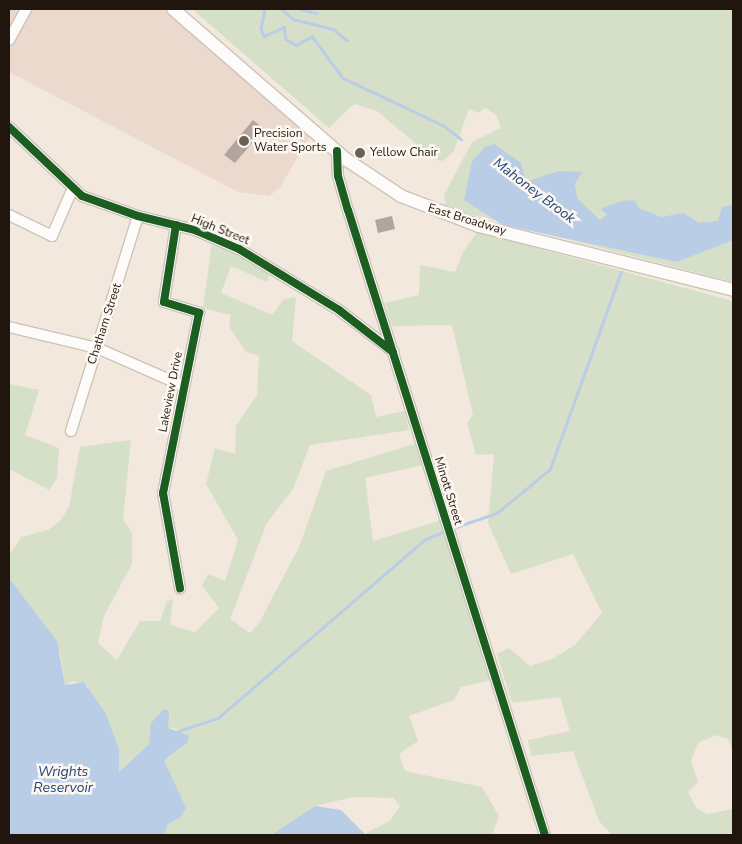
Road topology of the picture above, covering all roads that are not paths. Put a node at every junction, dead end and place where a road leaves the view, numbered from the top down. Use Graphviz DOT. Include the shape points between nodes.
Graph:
graph roads {
  1 [pos="26,9"];
  2 [pos="173,9"];
  3 [pos="9,40"];
  4 [pos="9,127"];
  5 [pos="337,151"];
  6 [pos="73,188"];
  7 [pos="9,215"];
  8 [pos="138,216"];
  9 [pos="176,225"];
  10 [pos="733,290"];
  11 [pos="9,327"];
  12 [pos="98,348"];
  13 [pos="394,352"];
  14 [pos="183,386"];
  15 [pos="71,431"];
  16 [pos="180,588"];
  17 [pos="545,835"];
  1 -- 3 [label="street"];
  2 -- 5 [label="main road, East Broadway"];
  4 -- 6 [label="street, High Street"];
  5 -- 10 [label="main road, East Broadway" via="401,196 448,217"];
  5 -- 13 [label="street, Minott Street" via="338,176"];
  6 -- 7 [label="street" via="52,236"];
  6 -- 8 [label="street, High Street" via="98,203"];
  8 -- 9 [label="street, High Street"];
  8 -- 12 [label="street, Chatham Street"];
  9 -- 13 [label="street, High Street" via="219,239 265,262 339,310"];
  9 -- 14 [label="street, Lakeview Drive" via="164,302 199,313"];
  11 -- 12 [label="street"];
  12 -- 14 [label="street" via="104,354"];
  12 -- 15 [label="street, Chatham Street"];
  13 -- 17 [label="street, Minott Street"];
  14 -- 16 [label="street, Lakeview Drive" via="163,493 166,528"];
}
